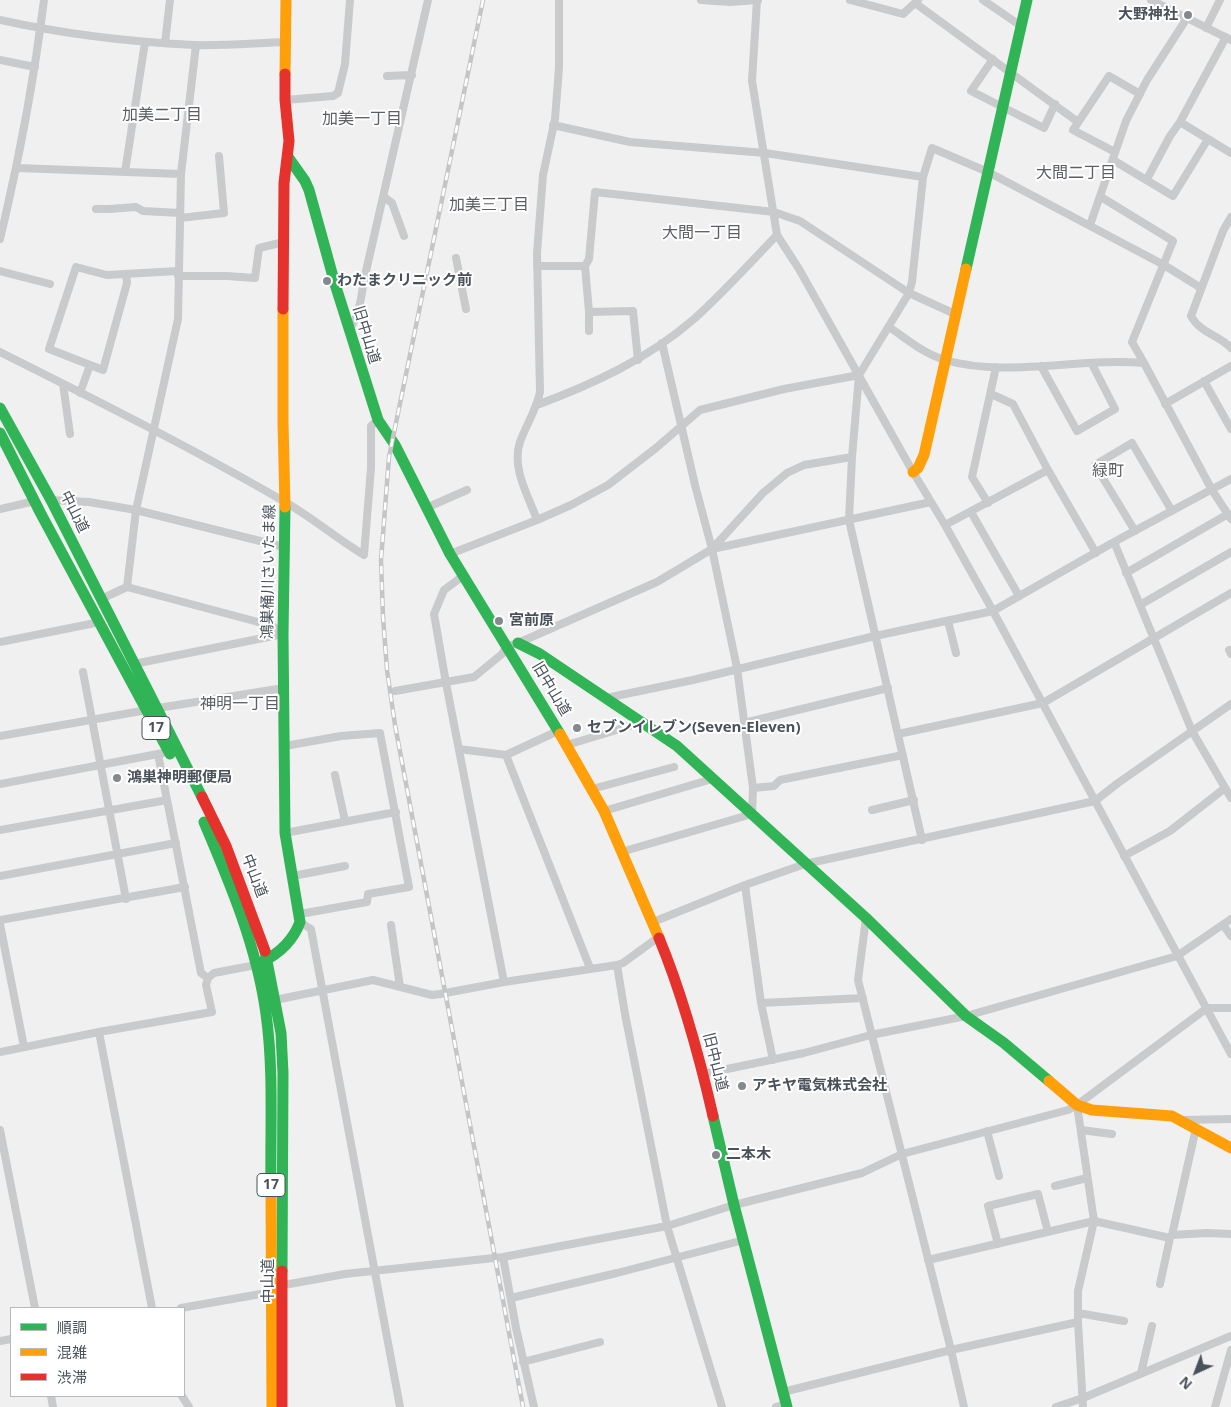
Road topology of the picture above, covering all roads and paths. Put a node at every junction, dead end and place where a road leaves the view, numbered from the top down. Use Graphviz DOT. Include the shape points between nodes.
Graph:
graph roads {
  1 [pos="44,0"];
  2 [pos="170,0"];
  3 [pos="286,0"];
  4 [pos="350,0"];
  5 [pos="428,0"];
  6 [pos="559,0"];
  7 [pos="701,0"];
  8 [pos="757,0"];
  9 [pos="850,0"];
  10 [pos="983,0"];
  11 [pos="1027,0"];
  12 [pos="1151,0"];
  13 [pos="1220,0"];
  14 [pos="916,2"];
  15 [pos="1187,18"];
  16 [pos="0,20"];
  17 [pos="1021,26"];
  18 [pos="1206,28"];
  19 [pos="40,29"];
  20 [pos="1228,39"];
  21 [pos="145,42"];
  22 [pos="286,42"];
  23 [pos="165,43"];
  24 [pos="196,45"];
  25 [pos="993,59"];
  26 [pos="0,60"];
  27 [pos="35,67"];
  28 [pos="1011,71"];
  29 [pos="412,75"];
  30 [pos="386,76"];
  31 [pos="1140,94"];
  32 [pos="286,100"];
  33 [pos="1055,104"];
  34 [pos="1002,106"];
  35 [pos="1078,122"];
  36 [pos="1180,122"];
  37 [pos="554,125"];
  38 [pos="1208,139"];
  39 [pos="765,152"];
  40 [pos="1231,153"];
  41 [pos="219,156"];
  42 [pos="1114,156"];
  43 [pos="288,157"];
  44 [pos="17,168"];
  45 [pos="125,172"];
  46 [pos="988,172"];
  47 [pos="181,174"];
  48 [pos="923,177"];
  49 [pos="1147,179"];
  50 [pos="384,197"];
  51 [pos="1100,197"];
  52 [pos="96,209"];
  53 [pos="3,212"];
  54 [pos="774,212"];
  55 [pos="180,215"];
  56 [pos="1231,217"];
  57 [pos="1090,225"];
  58 [pos="777,235"];
  59 [pos="404,236"];
  60 [pos="0,239"];
  61 [pos="284,242"];
  62 [pos="456,258"];
  63 [pos="1164,265"];
  64 [pos="537,266"];
  65 [pos="585,266"];
  66 [pos="0,272"];
  67 [pos="178,273"];
  68 [pos="126,274"];
  69 [pos="50,284"];
  70 [pos="1202,288"];
  71 [pos="909,293"];
  72 [pos="466,309"];
  73 [pos="589,312"];
  74 [pos="955,314"];
  75 [pos="889,327"];
  76 [pos="349,330"];
  77 [pos="590,331"];
  78 [pos="662,343"];
  79 [pos="1231,348"];
  80 [pos="0,352"];
  81 [pos="638,360"];
  82 [pos="945,360"];
  83 [pos="1144,363"];
  84 [pos="1092,364"];
  85 [pos="90,365"];
  86 [pos="1041,366"];
  87 [pos="1231,366"];
  88 [pos="996,367"];
  89 [pos="859,375"];
  90 [pos="1204,381"];
  91 [pos="63,384"];
  92 [pos="80,392"];
  93 [pos="991,394"];
  94 [pos="1165,404"];
  95 [pos="537,405"];
  96 [pos="0,408"];
  97 [pos="378,420"];
  98 [pos="682,427"];
  99 [pos="153,429"];
  100 [pos="1231,429"];
  101 [pos="0,433"];
  102 [pos="70,434"];
  103 [pos="852,457"];
  104 [pos="1048,470"];
  105 [pos="913,472"];
  106 [pos="1231,480"];
  107 [pos="466,490"];
  108 [pos="1212,490"];
  109 [pos="51,500"];
  110 [pos="33,501"];
  111 [pos="285,502"];
  112 [pos="931,502"];
  113 [pos="988,503"];
  114 [pos="426,508"];
  115 [pos="0,509"];
  116 [pos="136,510"];
  117 [pos="1172,511"];
  118 [pos="971,512"];
  119 [pos="1230,517"];
  120 [pos="537,520"];
  121 [pos="849,520"];
  122 [pos="945,525"];
  123 [pos="1135,530"];
  124 [pos="1114,542"];
  125 [pos="284,547"];
  126 [pos="712,549"];
  127 [pos="1231,552"];
  128 [pos="1096,553"];
  129 [pos="450,554"];
  130 [pos="1126,573"];
  131 [pos="463,576"];
  132 [pos="127,587"];
  133 [pos="1231,593"];
  134 [pos="1019,596"];
  135 [pos="101,599"];
  136 [pos="1140,605"];
  137 [pos="993,611"];
  138 [pos="948,621"];
  139 [pos="100,622"];
  140 [pos="283,634"];
  141 [pos="875,636"];
  142 [pos="1154,638"];
  143 [pos="0,642"];
  144 [pos="512,645"];
  145 [pos="956,653"];
  146 [pos="134,664"];
  147 [pos="737,668"];
  148 [pos="83,672"];
  149 [pos="446,683"];
  150 [pos="284,688"];
  151 [pos="888,688"];
  152 [pos="395,691"];
  153 [pos="606,698"];
  154 [pos="1043,703"];
  155 [pos="1231,704"];
  156 [pos="153,709"];
  157 [pos="93,719"];
  158 [pos="643,722"];
  159 [pos="744,723"];
  160 [pos="558,731"];
  161 [pos="1192,731"];
  162 [pos="898,734"];
  163 [pos="0,736"];
  164 [pos="567,745"];
  165 [pos="285,746"];
  166 [pos="459,749"];
  167 [pos="163,753"];
  168 [pos="506,755"];
  169 [pos="903,755"];
  170 [pos="102,765"];
  171 [pos="674,767"];
  172 [pos="336,775"];
  173 [pos="712,779"];
  174 [pos="0,784"];
  175 [pos="752,788"];
  176 [pos="1225,788"];
  177 [pos="592,789"];
  178 [pos="1231,798"];
  179 [pos="168,800"];
  180 [pos="914,800"];
  181 [pos="1095,801"];
  182 [pos="110,810"];
  183 [pos="872,810"];
  184 [pos="604,811"];
  185 [pos="396,812"];
  186 [pos="752,814"];
  187 [pos="345,822"];
  188 [pos="0,830"];
  189 [pos="285,833"];
  190 [pos="922,840"];
  191 [pos="176,843"];
  192 [pos="621,852"];
  193 [pos="118,854"];
  194 [pos="1124,856"];
  195 [pos="805,864"];
  196 [pos="346,866"];
  197 [pos="0,876"];
  198 [pos="293,876"];
  199 [pos="745,885"];
  200 [pos="185,887"];
  201 [pos="126,899"];
  202 [pos="300,918"];
  203 [pos="866,918"];
  204 [pos="1231,919"];
  205 [pos="0,920"];
  206 [pos="653,922"];
  207 [pos="0,924"];
  208 [pos="392,925"];
  209 [pos="1223,925"];
  210 [pos="660,936"];
  211 [pos="1231,936"];
  212 [pos="1177,956"];
  213 [pos="268,959"];
  214 [pos="256,965"];
  215 [pos="617,965"];
  216 [pos="590,968"];
  217 [pos="208,978"];
  218 [pos="504,982"];
  219 [pos="400,988"];
  220 [pos="323,990"];
  221 [pos="862,998"];
  222 [pos="275,1000"];
  223 [pos="761,1003"];
  224 [pos="1207,1008"];
  225 [pos="1231,1008"];
  226 [pos="966,1016"];
  227 [pos="98,1032"];
  228 [pos="871,1035"];
  229 [pos="24,1047"];
  230 [pos="0,1052"];
  231 [pos="1231,1054"];
  232 [pos="773,1060"];
  233 [pos="703,1074"];
  234 [pos="1077,1105"];
  235 [pos="1231,1119"];
  236 [pos="1181,1120"];
  237 [pos="1196,1128"];
  238 [pos="0,1130"];
  239 [pos="1080,1130"];
  240 [pos="987,1131"];
  241 [pos="1112,1134"];
  242 [pos="1231,1148"];
  243 [pos="902,1154"];
  244 [pos="999,1176"];
  245 [pos="1087,1178"];
  246 [pos="1055,1186"];
  247 [pos="734,1205"];
  248 [pos="1094,1221"];
  249 [pos="667,1226"];
  250 [pos="1048,1232"];
  251 [pos="1231,1234"];
  252 [pos="1171,1237"];
  253 [pos="744,1240"];
  254 [pos="998,1244"];
  255 [pos="503,1257"];
  256 [pos="677,1258"];
  257 [pos="928,1260"];
  258 [pos="375,1272"];
  259 [pos="1160,1284"];
  260 [pos="284,1285"];
  261 [pos="272,1292"];
  262 [pos="511,1298"];
  263 [pos="35,1307"];
  264 [pos="152,1307"];
  265 [pos="185,1307"];
  266 [pos="1078,1313"];
  267 [pos="1124,1321"];
  268 [pos="1078,1322"];
  269 [pos="1152,1326"];
  270 [pos="1231,1336"];
  271 [pos="600,1342"];
  272 [pos="951,1350"];
  273 [pos="1231,1350"];
  274 [pos="523,1362"];
  275 [pos="1141,1373"];
  276 [pos="783,1392"];
  277 [pos="1083,1398"];
  278 [pos="783,1406"];
  279 [pos="272,1407"];
  280 [pos="282,1407"];
  281 [pos="400,1407"];
  282 [pos="534,1407"];
  283 [pos="722,1407"];
  284 [pos="964,1407"];
  285 [pos="1056,1407"];
  286 [pos="1083,1407"];
  287 [pos="1216,1407"];
  1 -- 19 [label="street"];
  2 -- 23 [label="street"];
  3 -- 22 [label="main road"];
  4 -- 32 [label="street" via="345,64 338,93"];
  5 -- 29 [label="street"];
  6 -- 37 [label="street" via="559,68"];
  7 -- 8 [label="street"];
  8 -- 39 [label="street" via="752,81"];
  9 -- 14 [label="street" via="903,14"];
  10 -- 17 [label="street"];
  11 -- 17 [label="main road"];
  12 -- 15 [label="street"];
  13 -- 18 [label="street"];
  14 -- 25 [label="street"];
  15 -- 18 [label="street"];
  15 -- 31 [label="street"];
  16 -- 19 [label="street"];
  17 -- 28 [label="main road"];
  18 -- 20 [label="street"];
  19 -- 21 [label="street"];
  19 -- 27 [label="street"];
  20 -- 36 [label="street"];
  21 -- 23 [label="street"];
  21 -- 45 [label="street"];
  22 -- 24 [label="street"];
  22 -- 32 [label="main road"];
  23 -- 24 [label="street"];
  24 -- 47 [label="street"];
  25 -- 28 [label="street"];
  25 -- 34 [label="street" via="971,91"];
  26 -- 27 [label="street"];
  27 -- 44 [label="street"];
  28 -- 33 [label="street"];
  28 -- 34 [label="main road"];
  29 -- 30 [label="street"];
  29 -- 50 [label="street"];
  31 -- 35 [label="street" via="1110,76"];
  31 -- 42 [label="street" via="1126,120"];
  32 -- 43 [label="main road"];
  33 -- 34 [label="street" via="1044,128"];
  33 -- 35 [label="street"];
  34 -- 46 [label="main road"];
  35 -- 42 [label="street" via="1073,130"];
  36 -- 38 [label="street"];
  36 -- 49 [label="street"];
  37 -- 39 [label="street" via="630,142"];
  37 -- 64 [label="street" via="543,175"];
  38 -- 40 [label="street"];
  38 -- 49 [label="street" via="1173,196"];
  39 -- 48 [label="street"];
  39 -- 54 [label="street"];
  41 -- 55 [label="street" via="224,213"];
  42 -- 49 [label="street"];
  42 -- 51 [label="street"];
  43 -- 61 [label="main road, 鴻巣桶川さいたま線" via="284,183"];
  43 -- 76 [label="main road, 旧中山道" via="307,185"];
  44 -- 45 [label="street"];
  44 -- 53 [label="street"];
  45 -- 47 [label="street"];
  46 -- 48 [label="street" via="932,148"];
  46 -- 57 [label="street"];
  46 -- 74 [label="main road"];
  47 -- 55 [label="street"];
  48 -- 71 [label="street"];
  50 -- 59 [label="street" via="392,203"];
  50 -- 76 [label="street" via="360,307"];
  51 -- 57 [label="street"];
  51 -- 63 [label="street" via="1174,241"];
  52 -- 55 [label="street" via="136,207 143,211"];
  53 -- 60 [label="street"];
  54 -- 58 [label="street"];
  54 -- 65 [label="street" via="595,192 590,259"];
  54 -- 71 [label="street" via="800,221"];
  55 -- 67 [label="street"];
  56 -- 70 [label="street" via="1222,231"];
  57 -- 63 [label="street"];
  58 -- 78 [label="street" via="694,319"];
  58 -- 89 [label="street"];
  61 -- 67 [label="street" via="259,248 255,278"];
  61 -- 111 [label="main road, 鴻巣桶川さいたま線"];
  62 -- 72 [label="street"];
  63 -- 70 [label="street"];
  63 -- 83 [label="street" via="1132,342"];
  64 -- 65 [label="street"];
  64 -- 95 [label="street" via="540,392"];
  65 -- 73 [label="street"];
  66 -- 69 [label="street"];
  67 -- 68 [label="street"];
  67 -- 99 [label="street" via="178,319"];
  68 -- 85 [label="street" via="127,283 103,370"];
  68 -- 85 [label="street" via="107,275 76,267 49,350"];
  70 -- 79 [label="street" via="1192,316 1196,325"];
  71 -- 74 [label="street"];
  71 -- 75 [label="street"];
  73 -- 77 [label="street"];
  73 -- 81 [label="street" via="633,311"];
  74 -- 82 [label="main road"];
  75 -- 82 [label="street" via="928,354"];
  75 -- 89 [label="street"];
  76 -- 97 [label="main road, 旧中山道"];
  78 -- 81 [label="street"];
  78 -- 98 [label="street"];
  80 -- 91 [label="street"];
  81 -- 95 [label="street"];
  82 -- 88 [label="street"];
  82 -- 105 [label="main road" via="924,455"];
  83 -- 84 [label="street"];
  83 -- 94 [label="street"];
  84 -- 86 [label="street"];
  84 -- 86 [label="street" via="1115,408 1077,431"];
  85 -- 92 [label="street"];
  86 -- 88 [label="street"];
  87 -- 90 [label="street"];
  88 -- 93 [label="street"];
  89 -- 98 [label="street" via="700,410"];
  89 -- 103 [label="street"];
  89 -- 105 [label="street"];
  90 -- 94 [label="street"];
  90 -- 100 [label="street"];
  91 -- 92 [label="street"];
  91 -- 102 [label="street"];
  92 -- 99 [label="street"];
  93 -- 104 [label="street" via="1013,404"];
  93 -- 113 [label="street" via="972,476"];
  94 -- 108 [label="street"];
  95 -- 120 [label="street" via="519,443 517,458"];
  96 -- 109 [label="main road, 中山道 / 17"];
  97 -- 111 [label="street" via="372,426 364,555"];
  97 -- 114 [label="main road, 旧中山道" via="395,445"];
  98 -- 120 [label="street" via="608,485"];
  98 -- 126 [label="street"];
  99 -- 111 [label="street"];
  99 -- 116 [label="street"];
  101 -- 110 [label="main road, 中山道 / 17"];
  103 -- 121 [label="street"];
  103 -- 126 [label="street" via="804,465 787,473 763,493"];
  104 -- 113 [label="street"];
  104 -- 128 [label="street"];
  105 -- 112 [label="street"];
  106 -- 108 [label="street"];
  107 -- 114 [label="street"];
  108 -- 117 [label="street"];
  108 -- 119 [label="street"];
  109 -- 110 [label="street"];
  109 -- 116 [label="street"];
  109 -- 135 [label="main road, 中山道 / 17"];
  110 -- 115 [label="street"];
  110 -- 139 [label="main road, 中山道 / 17"];
  111 -- 125 [label="main road, 鴻巣桶川さいたま線"];
  112 -- 121 [label="street"];
  112 -- 122 [label="street"];
  113 -- 118 [label="street"];
  114 -- 129 [label="main road, 旧中山道"];
  116 -- 125 [label="street"];
  116 -- 132 [label="street"];
  117 -- 123 [label="street"];
  117 -- 123 [label="street" via="1132,443 1094,465"];
  118 -- 122 [label="street"];
  118 -- 134 [label="street"];
  119 -- 130 [label="street"];
  120 -- 129 [label="street"];
  121 -- 126 [label="street"];
  121 -- 141 [label="street"];
  122 -- 137 [label="street"];
  123 -- 124 [label="street"];
  124 -- 128 [label="street"];
  124 -- 130 [label="street"];
  125 -- 140 [label="main road, 鴻巣桶川さいたま線"];
  126 -- 144 [label="street" via="657,582"];
  126 -- 147 [label="street"];
  127 -- 136 [label="street"];
  128 -- 134 [label="street"];
  129 -- 131 [label="main road, 旧中山道"];
  130 -- 136 [label="street"];
  131 -- 144 [label="main road, 旧中山道"];
  131 -- 149 [label="street" via="444,590 434,614"];
  132 -- 135 [label="street"];
  132 -- 140 [label="street" via="273,626"];
  133 -- 142 [label="street"];
  134 -- 137 [label="street"];
  135 -- 146 [label="main road, 中山道 / 17"];
  136 -- 142 [label="street"];
  137 -- 138 [label="street"];
  137 -- 154 [label="street"];
  138 -- 141 [label="street"];
  138 -- 145 [label="street"];
  139 -- 143 [label="street"];
  139 -- 156 [label="main road, 中山道 / 17"];
  140 -- 146 [label="street"];
  140 -- 150 [label="main road, 鴻巣桶川さいたま線"];
  141 -- 147 [label="street"];
  141 -- 151 [label="street"];
  142 -- 154 [label="street"];
  142 -- 161 [label="street"];
  144 -- 149 [label="street" via="474,677"];
  144 -- 153 [label="main road" via="540,654"];
  144 -- 160 [label="main road, 旧中山道"];
  146 -- 156 [label="main road, 中山道 / 17"];
  147 -- 153 [label="street"];
  147 -- 159 [label="street"];
  148 -- 157 [label="street"];
  149 -- 152 [label="street"];
  149 -- 166 [label="street"];
  150 -- 156 [label="street"];
  150 -- 165 [label="main road, 鴻巣桶川さいたま線"];
  151 -- 159 [label="street"];
  151 -- 162 [label="street"];
  153 -- 158 [label="main road"];
  154 -- 162 [label="street"];
  154 -- 181 [label="street"];
  155 -- 161 [label="street"];
  156 -- 157 [label="street"];
  156 -- 167 [label="main road, 中山道 / 17"];
  156 -- 213 [label="main road, 中山道 / 17" via="226,846"];
  157 -- 163 [label="street"];
  157 -- 170 [label="street"];
  158 -- 164 [label="street"];
  158 -- 173 [label="main road" via="677,746"];
  159 -- 175 [label="street"];
  160 -- 164 [label="main road, 旧中山道"];
  160 -- 168 [label="street"];
  161 -- 176 [label="street"];
  161 -- 181 [label="street"];
  162 -- 169 [label="street"];
  164 -- 177 [label="main road, 旧中山道"];
  165 -- 185 [label="street" via="380,733"];
  165 -- 189 [label="main road, 鴻巣桶川さいたま線"];
  166 -- 168 [label="street"];
  166 -- 218 [label="street"];
  167 -- 170 [label="street"];
  167 -- 179 [label="street"];
  167 -- 214 [label="main road, 中山道 / 17" via="200,812"];
  168 -- 216 [label="street"];
  169 -- 175 [label="street" via="780,780 774,786"];
  169 -- 180 [label="street"];
  170 -- 174 [label="street"];
  170 -- 182 [label="street"];
  171 -- 177 [label="street"];
  172 -- 187 [label="street"];
  173 -- 184 [label="street"];
  173 -- 186 [label="main road"];
  175 -- 186 [label="street"];
  176 -- 178 [label="street"];
  176 -- 194 [label="street" via="1170,831"];
  177 -- 184 [label="main road, 旧中山道"];
  179 -- 182 [label="street"];
  179 -- 191 [label="street"];
  180 -- 183 [label="street"];
  180 -- 190 [label="street"];
  181 -- 190 [label="street"];
  181 -- 194 [label="street"];
  182 -- 188 [label="street"];
  182 -- 193 [label="street"];
  184 -- 192 [label="main road, 旧中山道"];
  185 -- 187 [label="street"];
  185 -- 202 [label="street" via="409,887 368,894 367,902"];
  186 -- 192 [label="street"];
  186 -- 195 [label="main road"];
  187 -- 189 [label="street"];
  189 -- 198 [label="main road, 鴻巣桶川さいたま線"];
  190 -- 195 [label="street"];
  191 -- 193 [label="street"];
  191 -- 200 [label="street"];
  192 -- 206 [label="main road, 旧中山道"];
  193 -- 197 [label="street"];
  193 -- 201 [label="street"];
  194 -- 212 [label="street"];
  195 -- 199 [label="street"];
  195 -- 203 [label="main road"];
  196 -- 198 [label="street"];
  198 -- 202 [label="main road, 鴻巣桶川さいたま線"];
  199 -- 206 [label="street"];
  199 -- 223 [label="street"];
  200 -- 201 [label="street"];
  200 -- 217 [label="street" via="202,973"];
  201 -- 205 [label="street"];
  202 -- 213 [label="main road" via="287,946"];
  202 -- 220 [label="street" via="311,929"];
  203 -- 221 [label="street" via="858,980"];
  203 -- 226 [label="main road"];
  204 -- 209 [label="street"];
  206 -- 210 [label="main road, 旧中山道"];
  207 -- 229 [label="street"];
  208 -- 219 [label="street"];
  209 -- 211 [label="street"];
  209 -- 212 [label="street"];
  210 -- 215 [label="street"];
  210 -- 233 [label="main road, 旧中山道" via="684,1002"];
  212 -- 224 [label="street"];
  212 -- 226 [label="street"];
  213 -- 214 [label="main road"];
  213 -- 222 [label="main road, 中山道 / 17"];
  214 -- 217 [label="street" via="214,973"];
  214 -- 261 [label="main road, 中山道 / 17" via="270,1057"];
  215 -- 216 [label="street"];
  215 -- 249 [label="street"];
  216 -- 218 [label="street"];
  217 -- 227 [label="street" via="206,985 212,1012"];
  218 -- 219 [label="street" via="432,995"];
  219 -- 220 [label="street" via="373,980"];
  220 -- 222 [label="street"];
  220 -- 258 [label="street"];
  221 -- 223 [label="street"];
  221 -- 228 [label="street"];
  222 -- 260 [label="main road, 中山道 / 17" via="283,1073"];
  223 -- 232 [label="street"];
  224 -- 225 [label="street"];
  224 -- 231 [label="street"];
  224 -- 234 [label="street"];
  226 -- 228 [label="street"];
  226 -- 234 [label="main road" via="1004,1043"];
  227 -- 229 [label="street"];
  227 -- 264 [label="street"];
  228 -- 232 [label="street"];
  228 -- 243 [label="street"];
  229 -- 230 [label="street"];
  232 -- 233 [label="street"];
  233 -- 247 [label="main road, 旧中山道"];
  234 -- 236 [label="main road" via="1092,1110 1172,1116"];
  234 -- 239 [label="street"];
  234 -- 240 [label="street"];
  235 -- 236 [label="street"];
  236 -- 237 [label="main road"];
  237 -- 242 [label="main road"];
  237 -- 252 [label="street"];
  238 -- 263 [label="street"];
  239 -- 241 [label="street"];
  239 -- 245 [label="street"];
  240 -- 243 [label="street"];
  240 -- 244 [label="street"];
  243 -- 247 [label="street" via="862,1173"];
  243 -- 257 [label="street"];
  245 -- 246 [label="street"];
  245 -- 248 [label="street"];
  247 -- 249 [label="street"];
  247 -- 253 [label="main road, 旧中山道"];
  248 -- 250 [label="street"];
  248 -- 252 [label="street"];
  248 -- 266 [label="street" via="1078,1290"];
  249 -- 255 [label="street"];
  249 -- 256 [label="street"];
  250 -- 254 [label="street"];
  250 -- 254 [label="street" via="1038,1194 988,1206"];
  251 -- 252 [label="street"];
  252 -- 259 [label="street"];
  253 -- 256 [label="street"];
  253 -- 276 [label="main road, 旧中山道"];
  254 -- 257 [label="street"];
  255 -- 258 [label="street"];
  255 -- 262 [label="street"];
  256 -- 262 [label="street"];
  256 -- 283 [label="street"];
  257 -- 272 [label="street"];
  258 -- 260 [label="street"];
  258 -- 281 [label="street"];
  260 -- 280 [label="main road, 中山道 / 17"];
  261 -- 265 [label="street"];
  261 -- 279 [label="main road, 中山道 / 17"];
  262 -- 274 [label="street"];
  266 -- 267 [label="street"];
  266 -- 268 [label="street"];
  268 -- 272 [label="street"];
  268 -- 277 [label="street"];
  269 -- 275 [label="street"];
  270 -- 275 [label="street"];
  271 -- 274 [label="street"];
  272 -- 276 [label="street"];
  272 -- 284 [label="street"];
  273 -- 287 [label="street"];
  274 -- 282 [label="street"];
  275 -- 277 [label="street"];
  276 -- 278 [label="main road, 旧中山道"];
  277 -- 285 [label="street"];
  277 -- 286 [label="street"];
}
